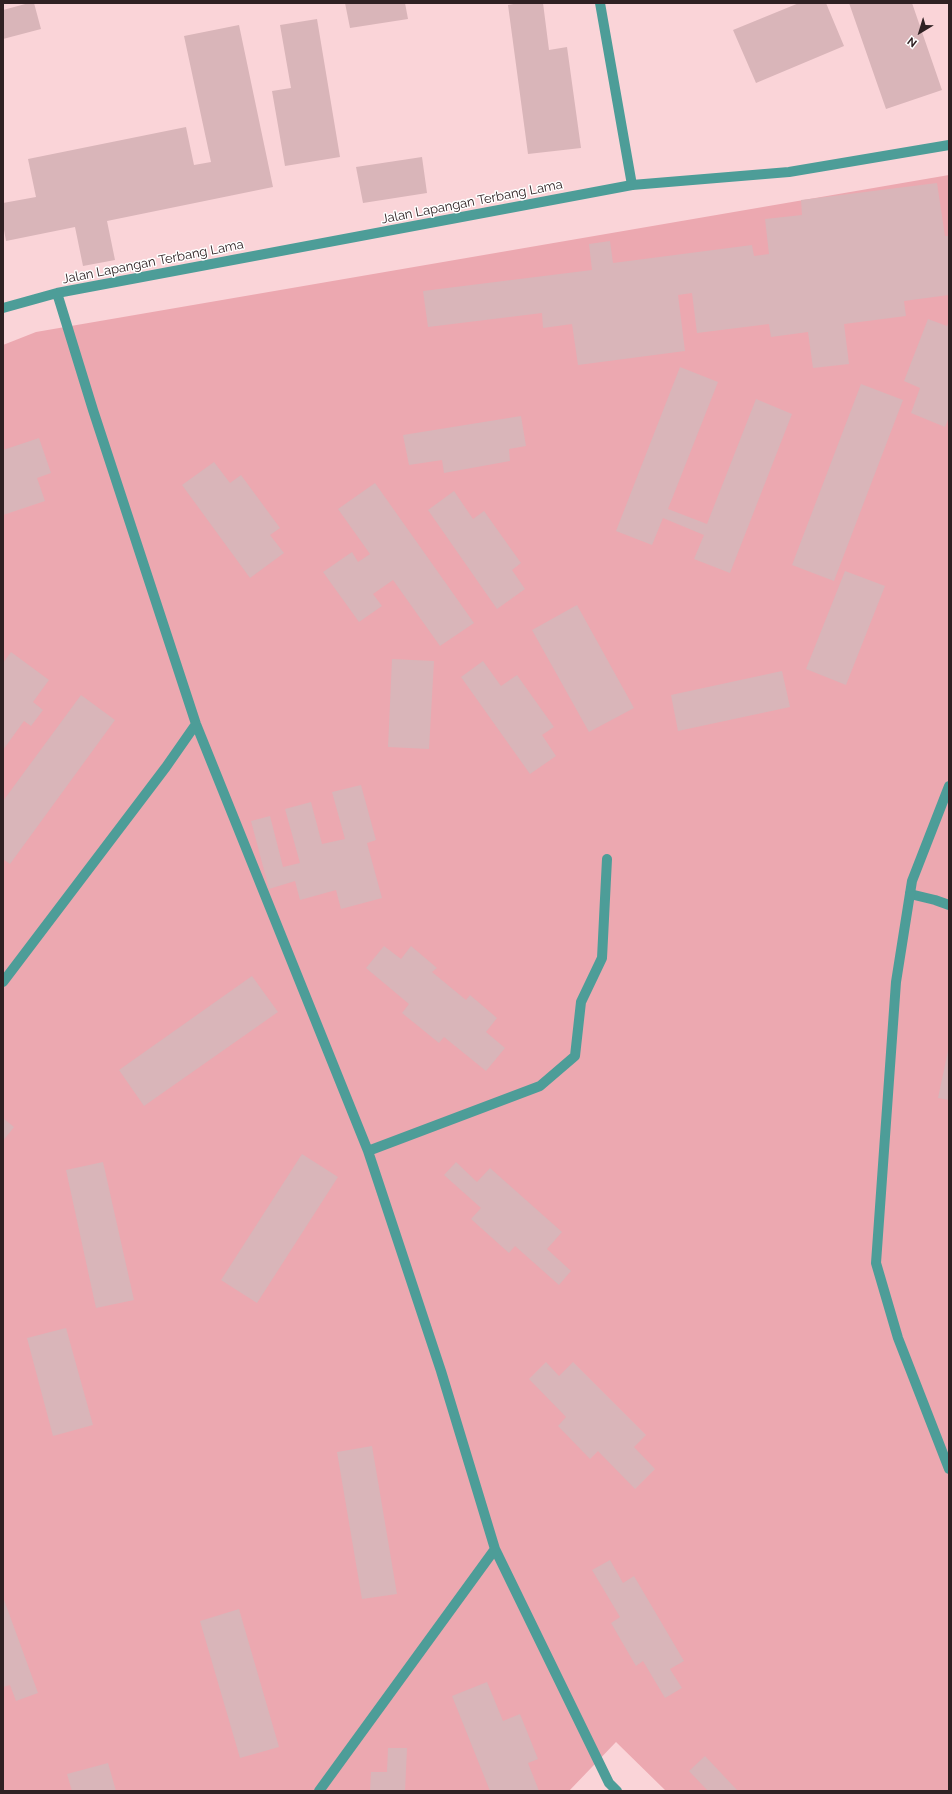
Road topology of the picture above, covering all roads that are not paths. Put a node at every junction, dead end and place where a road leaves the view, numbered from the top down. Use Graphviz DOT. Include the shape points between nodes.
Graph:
graph roads {
  1 [pos="600,3"];
  2 [pos="949,145"];
  3 [pos="632,185"];
  4 [pos="57,293"];
  5 [pos="3,308"];
  6 [pos="196,724"];
  7 [pos="949,786"];
  8 [pos="607,859"];
  9 [pos="910,894"];
  10 [pos="949,905"];
  11 [pos="3,982"];
  12 [pos="368,1151"];
  13 [pos="949,1469"];
  14 [pos="495,1549"];
  15 [pos="319,1791"];
  16 [pos="617,1791"];
  1 -- 3 [label="street"];
  2 -- 3 [label="street, Jalan Lapangan Terbang Lama" via="789,172"];
  3 -- 4 [label="street, Jalan Lapangan Terbang Lama"];
  4 -- 5 [label="street, Jalan Lapangan Terbang Lama"];
  4 -- 6 [label="street"];
  6 -- 11 [label="street"];
  6 -- 12 [label="street"];
  7 -- 9 [label="street" via="912,881"];
  8 -- 12 [label="street" via="602,958 581,1002 575,1056 540,1086"];
  9 -- 10 [label="street"];
  9 -- 13 [label="street" via="896,982 876,1262 898,1338"];
  12 -- 14 [label="street" via="441,1371"];
  14 -- 15 [label="street"];
  14 -- 16 [label="street" via="609,1783"];
}
